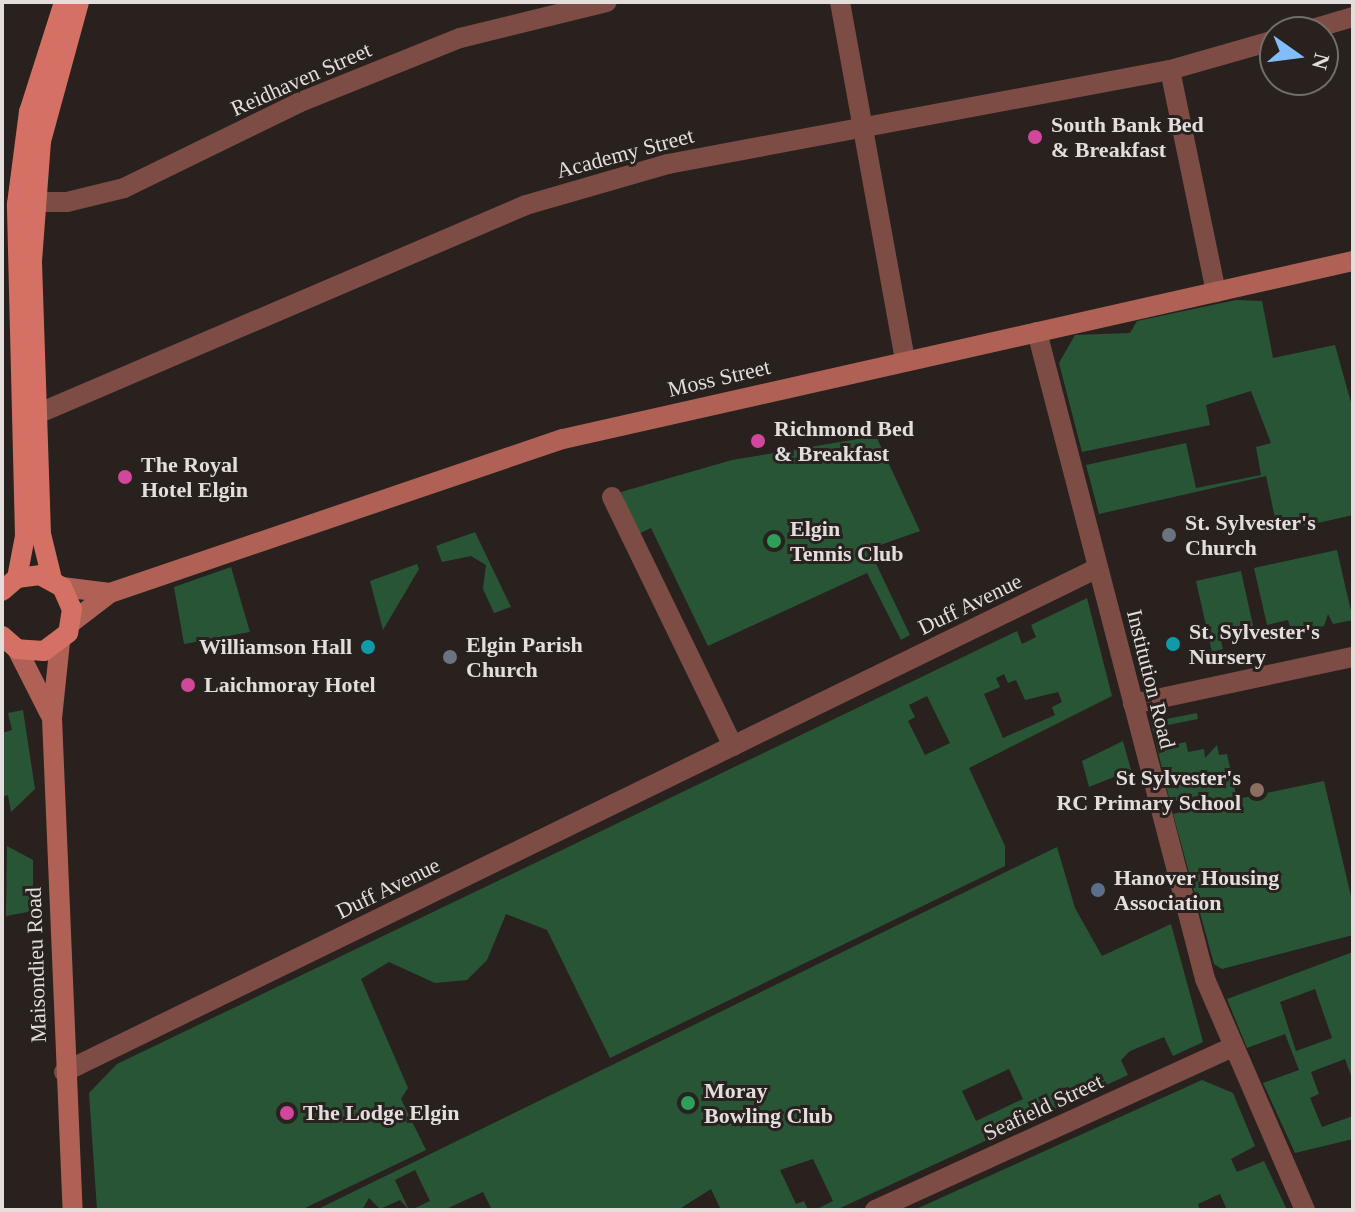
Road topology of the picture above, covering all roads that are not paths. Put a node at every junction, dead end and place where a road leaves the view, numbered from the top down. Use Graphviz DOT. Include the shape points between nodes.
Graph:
graph roads {
  1 [pos="64,2"];
  2 [pos="79,2"];
  3 [pos="607,2"];
  4 [pos="840,2"];
  5 [pos="1259,45"];
  6 [pos="1170,70"];
  7 [pos="860,125"];
  8 [pos="26,202"];
  9 [pos="1353,261"];
  10 [pos="1216,292"];
  11 [pos="1037,332"];
  12 [pos="905,360"];
  13 [pos="28,419"];
  14 [pos="612,497"];
  15 [pos="1098,568"];
  16 [pos="57,583"];
  17 [pos="9,584"];
  18 [pos="110,593"];
  19 [pos="72,622"];
  20 [pos="7,642"];
  21 [pos="60,642"];
  22 [pos="1353,657"];
  23 [pos="1133,704"];
  24 [pos="52,718"];
  25 [pos="733,746"];
  26 [pos="1231,1048"];
  27 [pos="64,1072"];
  28 [pos="73,1210"];
  29 [pos="875,1210"];
  30 [pos="1305,1210"];
  1 -- 8 [label="main road" via="29,112"];
  2 -- 8 [label="main road"];
  3 -- 8 [label="street, Reidhaven Street" via="460,38 298,103 124,188 88,200"];
  4 -- 7 [label="street"];
  5 -- 6 [label="street, Academy Street"];
  6 -- 7 [label="street, Academy Street"];
  6 -- 10 [label="street"];
  7 -- 12 [label="street"];
  7 -- 13 [label="street, Academy Street" via="668,164 463,226"];
  8 -- 13 [label="main road"];
  9 -- 10 [label="street, Moss Street"];
  10 -- 11 [label="street, Moss Street"];
  11 -- 12 [label="street, Moss Street"];
  11 -- 15 [label="street, Institution Road"];
  12 -- 18 [label="street, Moss Street" via="563,439"];
  13 -- 16 [label="main road" via="41,534"];
  13 -- 17 [label="main road" via="25,536"];
  14 -- 25 [label="street"];
  15 -- 23 [label="street, Institution Road"];
  15 -- 25 [label="street, Duff Avenue"];
  16 -- 17 [label="main road"];
  16 -- 18 [label="street, Moss Street"];
  16 -- 19 [label="main road"];
  18 -- 19 [label="street, Moss Street"];
  19 -- 21 [label="main road"];
  20 -- 21 [label="main road" via="44,651"];
  20 -- 24 [label="street, Maisondieu Road"];
  21 -- 24 [label="street, Maisondieu Road"];
  22 -- 23 [label="street"];
  23 -- 26 [label="street, Institution Road" via="1205,979"];
  24 -- 27 [label="street, Maisondieu Road"];
  25 -- 27 [label="street, Duff Avenue"];
  26 -- 29 [label="street, Seafield Street"];
  26 -- 30 [label="street, Institution Road"];
  27 -- 28 [label="street, Maisondieu Road"];
}
